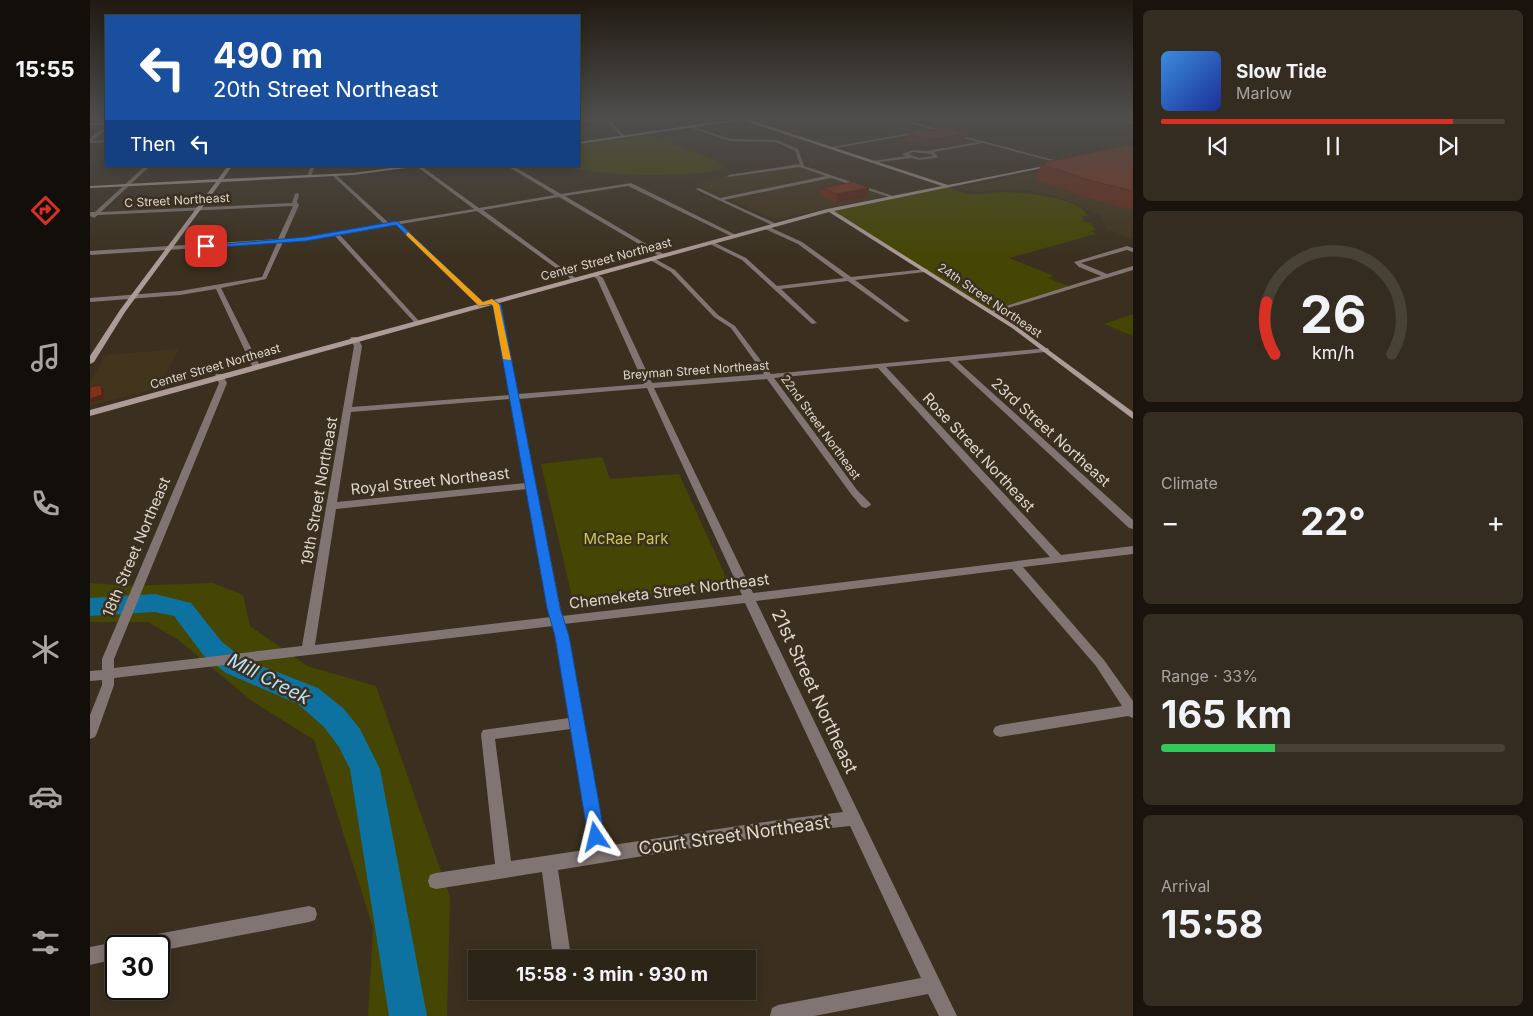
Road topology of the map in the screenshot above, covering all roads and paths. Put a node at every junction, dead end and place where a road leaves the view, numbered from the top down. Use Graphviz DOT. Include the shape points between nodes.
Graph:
graph roads {
  1 [pos="884,165"];
  2 [pos="1047,165"];
  3 [pos="800,166"];
  4 [pos="147,167"];
  5 [pos="229,167"];
  6 [pos="313,167"];
  7 [pos="419,167"];
  8 [pos="511,167"];
  9 [pos="398,168"];
  10 [pos="335,175"];
  11 [pos="309,176"];
  12 [pos="729,176"];
  13 [pos="831,176"];
  14 [pos="220,180"];
  15 [pos="128,185"];
  16 [pos="947,186"];
  17 [pos="90,187"];
  18 [pos="697,189"];
  19 [pos="297,194"];
  20 [pos="560,196"];
  21 [pos="894,197"];
  22 [pos="720,199"];
  23 [pos="296,204"];
  24 [pos="199,208"];
  25 [pos="477,210"];
  26 [pos="829,210"];
  27 [pos="93,214"];
  28 [pos="90,220"];
  29 [pos="397,223"];
  30 [pos="388,225"];
  31 [pos="776,225"];
  32 [pos="767,228"];
  33 [pos="336,234"];
  34 [pos="736,236"];
  35 [pos="280,241"];
  36 [pos="711,243"];
  37 [pos="168,248"];
  38 [pos="1130,249"];
  39 [pos="90,253"];
  40 [pos="664,256"];
  41 [pos="652,259"];
  42 [pos="1133,268"];
  43 [pos="925,270"];
  44 [pos="595,274"];
  45 [pos="1107,276"];
  46 [pos="849,279"];
  47 [pos="575,280"];
  48 [pos="218,287"];
  49 [pos="776,288"];
  50 [pos="132,297"];
  51 [pos="90,300"];
  52 [pos="487,303"];
  53 [pos="990,312"];
  54 [pos="906,321"];
  55 [pos="417,322"];
  56 [pos="814,322"];
  57 [pos="354,340"];
  58 [pos="1046,350"];
  59 [pos="950,359"];
  60 [pos="90,362"];
  61 [pos="256,366"];
  62 [pos="879,366"];
  63 [pos="220,376"];
  64 [pos="771,376"];
  65 [pos="650,385"];
  66 [pos="514,396"];
  67 [pos="348,410"];
  68 [pos="90,413"];
  69 [pos="1133,416"];
  70 [pos="530,486"];
  71 [pos="866,504"];
  72 [pos="332,506"];
  73 [pos="1133,526"];
  74 [pos="1133,550"];
  75 [pos="1058,559"];
  76 [pos="1015,565"];
  77 [pos="749,598"];
  78 [pos="557,621"];
  79 [pos="308,648"];
  80 [pos="106,673"];
  81 [pos="90,676"];
  82 [pos="1132,711"];
  83 [pos="577,723"];
  84 [pos="1000,730"];
  85 [pos="90,733"];
  86 [pos="853,818"];
  87 [pos="600,856"];
  88 [pos="549,864"];
  89 [pos="504,870"];
  90 [pos="436,881"];
  91 [pos="309,914"];
  92 [pos="170,940"];
  93 [pos="561,950"];
  94 [pos="105,953"];
  95 [pos="90,956"];
  96 [pos="933,984"];
  97 [pos="778,1014"];
  98 [pos="948,1016"];
  1 -- 16 [label="main road"];
  2 -- 16 [label="main road, Center Street Northeast"];
  3 -- 12 [label="street"];
  3 -- 13 [label="street"];
  4 -- 15 [label="street"];
  5 -- 14 [label="main road"];
  6 -- 11 [label="street"];
  7 -- 25 [label="street"];
  8 -- 20 [label="street"];
  9 -- 10 [label="main road"];
  10 -- 11 [label="main road"];
  10 -- 30 [label="street"];
  11 -- 14 [label="main road"];
  13 -- 21 [label="street"];
  13 -- 22 [label="street"];
  14 -- 15 [label="main road"];
  14 -- 24 [label="main road"];
  15 -- 17 [label="main road"];
  15 -- 27 [label="street"];
  16 -- 21 [label="main road, Center Street Northeast"];
  18 -- 22 [label="street"];
  19 -- 23 [label="street"];
  20 -- 25 [label="street"];
  20 -- 34 [label="street" via="629,184"];
  20 -- 40 [label="street"];
  21 -- 26 [label="main road, Center Street Northeast"];
  22 -- 31 [label="street"];
  23 -- 24 [label="street, C Street Northeast"];
  23 -- 35 [label="street"];
  24 -- 27 [label="street, C Street Northeast"];
  24 -- 37 [label="main road"];
  25 -- 29 [label="street"];
  25 -- 47 [label="street"];
  26 -- 31 [label="main road, Center Street Northeast"];
  26 -- 43 [label="main road, 24th Street Northeast"];
  27 -- 28 [label="street"];
  29 -- 30 [label="street"];
  29 -- 52 [label="street"];
  30 -- 33 [label="street"];
  31 -- 32 [label="main road, Center Street Northeast"];
  32 -- 34 [label="main road, Center Street Northeast"];
  32 -- 46 [label="street" via="794,239"];
  33 -- 35 [label="street"];
  33 -- 55 [label="street"];
  34 -- 36 [label="main road, Center Street Northeast"];
  35 -- 37 [label="street"];
  35 -- 48 [label="street" via="264,278"];
  36 -- 40 [label="main road, Center Street Northeast"];
  36 -- 49 [label="street" via="739,255"];
  37 -- 39 [label="street"];
  37 -- 50 [label="main road"];
  38 -- 45 [label="street" via="1077,262"];
  40 -- 41 [label="main road, Center Street Northeast"];
  41 -- 44 [label="main road, Center Street Northeast"];
  41 -- 64 [label="street, 22nd Street Northeast" via="673,271 716,316 733,327"];
  42 -- 45 [label="street"];
  43 -- 46 [label="street"];
  43 -- 53 [label="main road, 24th Street Northeast"];
  44 -- 47 [label="main road, Center Street Northeast"];
  44 -- 65 [label="street, 21st Street Northeast" via="600,278"];
  45 -- 53 [label="street"];
  46 -- 49 [label="street"];
  46 -- 54 [label="street"];
  47 -- 52 [label="main road, Center Street Northeast"];
  48 -- 50 [label="street"];
  48 -- 61 [label="street"];
  49 -- 56 [label="street"];
  50 -- 51 [label="street"];
  50 -- 60 [label="main road"];
  52 -- 55 [label="main road, Center Street Northeast"];
  52 -- 66 [label="street" via="498,307"];
  53 -- 58 [label="main road, 24th Street Northeast"];
  55 -- 57 [label="main road, Center Street Northeast"];
  57 -- 61 [label="main road, Center Street Northeast"];
  57 -- 67 [label="street, 19th Street Northeast" via="358,346"];
  58 -- 59 [label="street, Breyman Street Northeast"];
  58 -- 69 [label="main road, 24th Street Northeast"];
  59 -- 62 [label="street, Breyman Street Northeast"];
  59 -- 73 [label="street, 23rd Street Northeast"];
  61 -- 63 [label="main road, Center Street Northeast"];
  62 -- 64 [label="street, Breyman Street Northeast"];
  62 -- 75 [label="street, Rose Street Northeast"];
  63 -- 68 [label="main road, Center Street Northeast"];
  63 -- 80 [label="street, 18th Street Northeast" via="223,383 135,590 108,659"];
  64 -- 65 [label="street, Breyman Street Northeast"];
  64 -- 71 [label="street, 22nd Street Northeast"];
  65 -- 66 [label="street, Breyman Street Northeast"];
  65 -- 77 [label="street, 21st Street Northeast"];
  66 -- 67 [label="street, Breyman Street Northeast"];
  66 -- 70 [label="street"];
  67 -- 72 [label="street, 19th Street Northeast"];
  70 -- 72 [label="street, Royal Street Northeast"];
  70 -- 78 [label="street"];
  72 -- 79 [label="street, 19th Street Northeast"];
  74 -- 75 [label="street, Chemeketa Street Northeast"];
  75 -- 76 [label="street, Chemeketa Street Northeast"];
  76 -- 77 [label="street, Chemeketa Street Northeast"];
  76 -- 82 [label="street" via="1100,663"];
  77 -- 78 [label="street, Chemeketa Street Northeast"];
  77 -- 86 [label="street, 21st Street Northeast"];
  78 -- 79 [label="street, Chemeketa Street Northeast"];
  78 -- 83 [label="street"];
  79 -- 80 [label="street, Chemeketa Street Northeast"];
  80 -- 81 [label="street, Chemeketa Street Northeast"];
  80 -- 85 [label="street, 18th Street Northeast" via="108,684"];
  82 -- 84 [label="street"];
  83 -- 87 [label="street"];
  83 -- 89 [label="street" via="488,734"];
  86 -- 87 [label="street, Court Street Northeast"];
  86 -- 96 [label="street, 21st Street Northeast"];
  87 -- 88 [label="street, Court Street Northeast"];
  88 -- 89 [label="street, Court Street Northeast"];
  88 -- 93 [label="street"];
  89 -- 90 [label="street, Court Street Northeast"];
  91 -- 92 [label="street"];
  94 -- 95 [label="street"];
  96 -- 97 [label="street"];
  96 -- 98 [label="street, 21st Street Northeast"];
}
